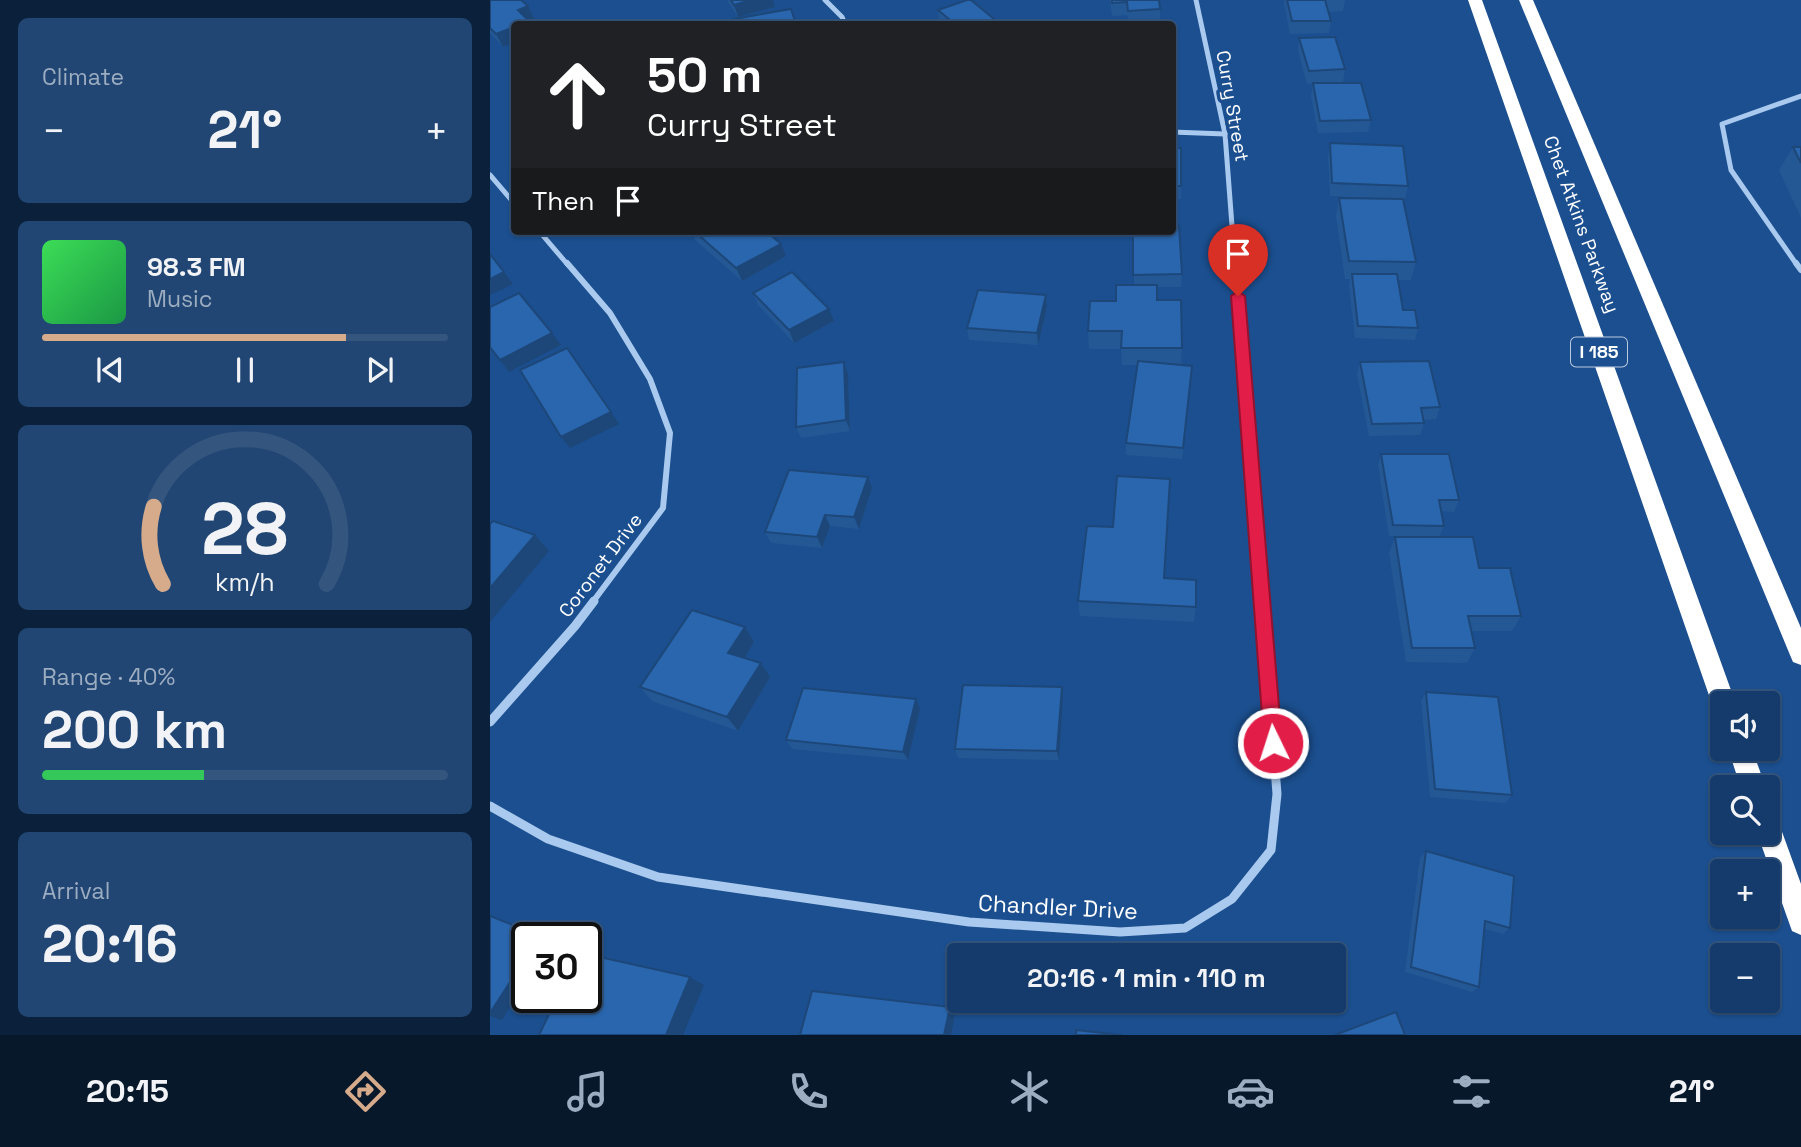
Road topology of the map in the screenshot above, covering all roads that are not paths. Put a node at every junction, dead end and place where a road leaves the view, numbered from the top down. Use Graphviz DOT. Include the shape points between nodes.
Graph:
graph roads {
  1 [pos="825,0"];
  2 [pos="1196,0"];
  3 [pos="1475,0"];
  4 [pos="1526,0"];
  5 [pos="844,21"];
  6 [pos="1801,96"];
  7 [pos="1176,132"];
  8 [pos="1225,134"];
  9 [pos="490,175"];
  10 [pos="511,200"];
  11 [pos="542,235"];
  12 [pos="1801,270"];
  13 [pos="1255,512"];
  14 [pos="1801,655"];
  15 [pos="1719,691"];
  16 [pos="490,722"];
  17 [pos="490,806"];
  18 [pos="1774,845"];
  19 [pos="1801,922"];
  1 -- 5 [label="street"];
  2 -- 8 [label="street, Curry Street"];
  3 -- 15 [label="highway, Chet Atkins Parkway / I 185"];
  4 -- 14 [label="highway, Chet Atkins Parkway"];
  6 -- 12 [label="street" via="1722,124 1731,170"];
  7 -- 8 [label="street"];
  8 -- 13 [label="street, Curry Street"];
  9 -- 10 [label="street"];
  11 -- 16 [label="street, Coronet Drive" via="610,313 650,379 670,433 663,508 575,626"];
  13 -- 17 [label="street, Chandler Drive" via="1277,794 1271,850 1232,899 1185,928 1120,933 969,922 658,877 548,839"];
  18 -- 19 [label="highway"];
}
